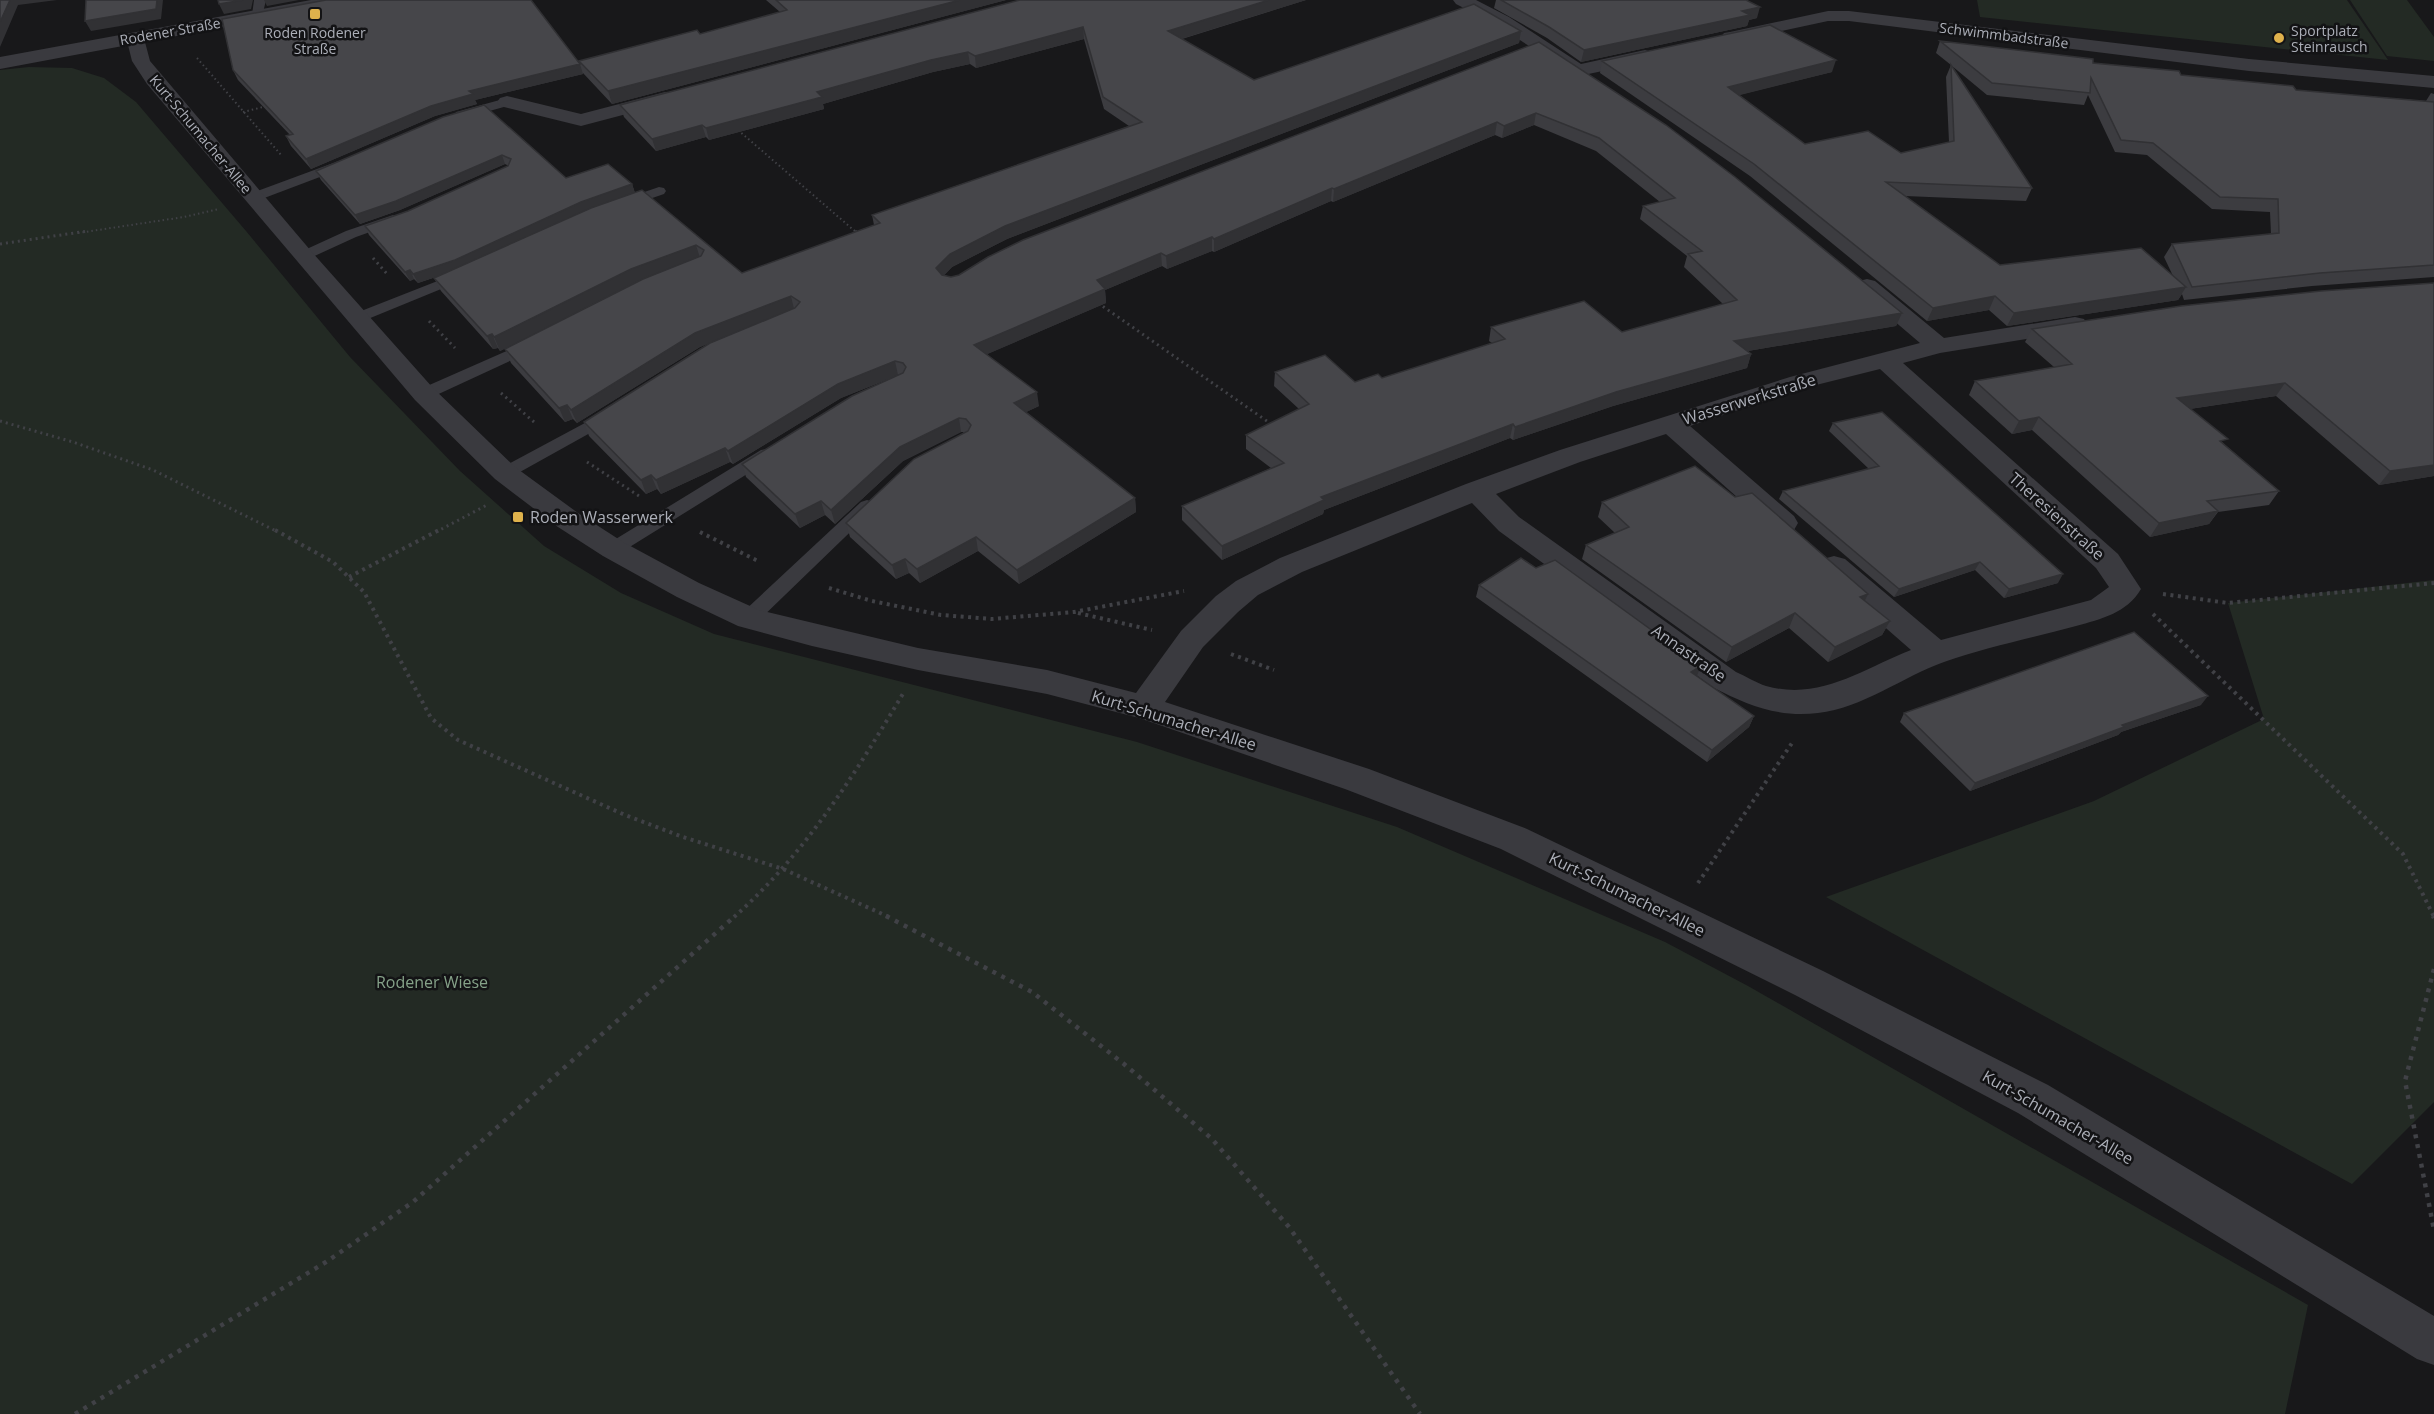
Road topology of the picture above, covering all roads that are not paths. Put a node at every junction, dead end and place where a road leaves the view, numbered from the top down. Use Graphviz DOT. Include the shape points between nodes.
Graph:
graph roads {
  1 [pos="340,0"];
  2 [pos="1462,0"];
  3 [pos="1847,0"];
  4 [pos="1869,3"];
  5 [pos="259,7"];
  6 [pos="135,38"];
  7 [pos="1715,41"];
  8 [pos="1539,44"];
  9 [pos="1517,52"];
  10 [pos="1658,53"];
  11 [pos="0,63"];
  12 [pos="1579,70"];
  13 [pos="2434,82"];
  14 [pos="1607,89"];
  15 [pos="681,93"];
  16 [pos="507,102"];
  17 [pos="452,118"];
  18 [pos="357,157"];
  19 [pos="659,191"];
  20 [pos="254,197"];
  21 [pos="610,209"];
  22 [pos="406,215"];
  23 [pos="303,256"];
  24 [pos="476,270"];
  25 [pos="1848,270"];
  26 [pos="357,318"];
  27 [pos="2105,320"];
  28 [pos="547,338"];
  29 [pos="1939,346"];
  30 [pos="1885,360"];
  31 [pos="424,394"];
  32 [pos="627,404"];
  33 [pos="1670,423"];
  34 [pos="778,447"];
  35 [pos="505,473"];
  36 [pos="884,490"];
  37 [pos="1476,490"];
  38 [pos="613,549"];
  39 [pos="749,618"];
  40 [pos="1935,653"];
  41 [pos="1144,707"];
  42 [pos="2434,1342"];
  1 -- 5 [label="street, Rodener Straße"];
  2 -- 8 [label="street"];
  3 -- 4 [label="street"];
  5 -- 6 [label="street, Rodener Straße" via="214,24"];
  6 -- 11 [label="street, Rodener Straße"];
  6 -- 20 [label="street, Kurt-Schumacher-Allee" via="141,61 154,80"];
  7 -- 13 [label="street, Schwimmbadstraße" via="1828,16 1849,16 2249,65"];
  8 -- 9 [label="street"];
  8 -- 12 [label="street"];
  10 -- 12 [label="street"];
  12 -- 14 [label="street"];
  15 -- 16 [label="street" via="581,120"];
  16 -- 17 [label="lane"];
  18 -- 20 [label="lane, Kurt-Schumacher-Allee"];
  19 -- 21 [label="lane"];
  20 -- 23 [label="street, Kurt-Schumacher-Allee"];
  22 -- 23 [label="lane"];
  23 -- 26 [label="street, Kurt-Schumacher-Allee"];
  24 -- 26 [label="lane"];
  25 -- 29 [label="street"];
  26 -- 31 [label="street, Kurt-Schumacher-Allee"];
  27 -- 29 [label="street, Wasserwerkstraße"];
  28 -- 31 [label="lane"];
  29 -- 30 [label="street, Wasserwerkstraße"];
  30 -- 33 [label="street, Wasserwerkstraße" via="1798,382"];
  30 -- 40 [label="street, Theresienstraße" via="2107,561 2126,589 2101,608"];
  31 -- 35 [label="street, Kurt-Schumacher-Allee"];
  32 -- 35 [label="lane"];
  33 -- 37 [label="street, Wasserwerkstraße"];
  33 -- 40 [label="street"];
  34 -- 38 [label="lane"];
  35 -- 38 [label="street, Kurt-Schumacher-Allee"];
  36 -- 39 [label="lane"];
  37 -- 40 [label="street, Annastraße" via="1509,524 1725,680 1758,696 1788,702 1819,702"];
  37 -- 41 [label="street, Wasserwerkstraße" via="1247,588 1192,639"];
  38 -- 39 [label="street, Kurt-Schumacher-Allee"];
  39 -- 41 [label="street, Kurt-Schumacher-Allee" via="918,659 1047,682"];
  41 -- 42 [label="street, Kurt-Schumacher-Allee" via="1357,779 1514,839 1809,983 2033,1099"];
}
